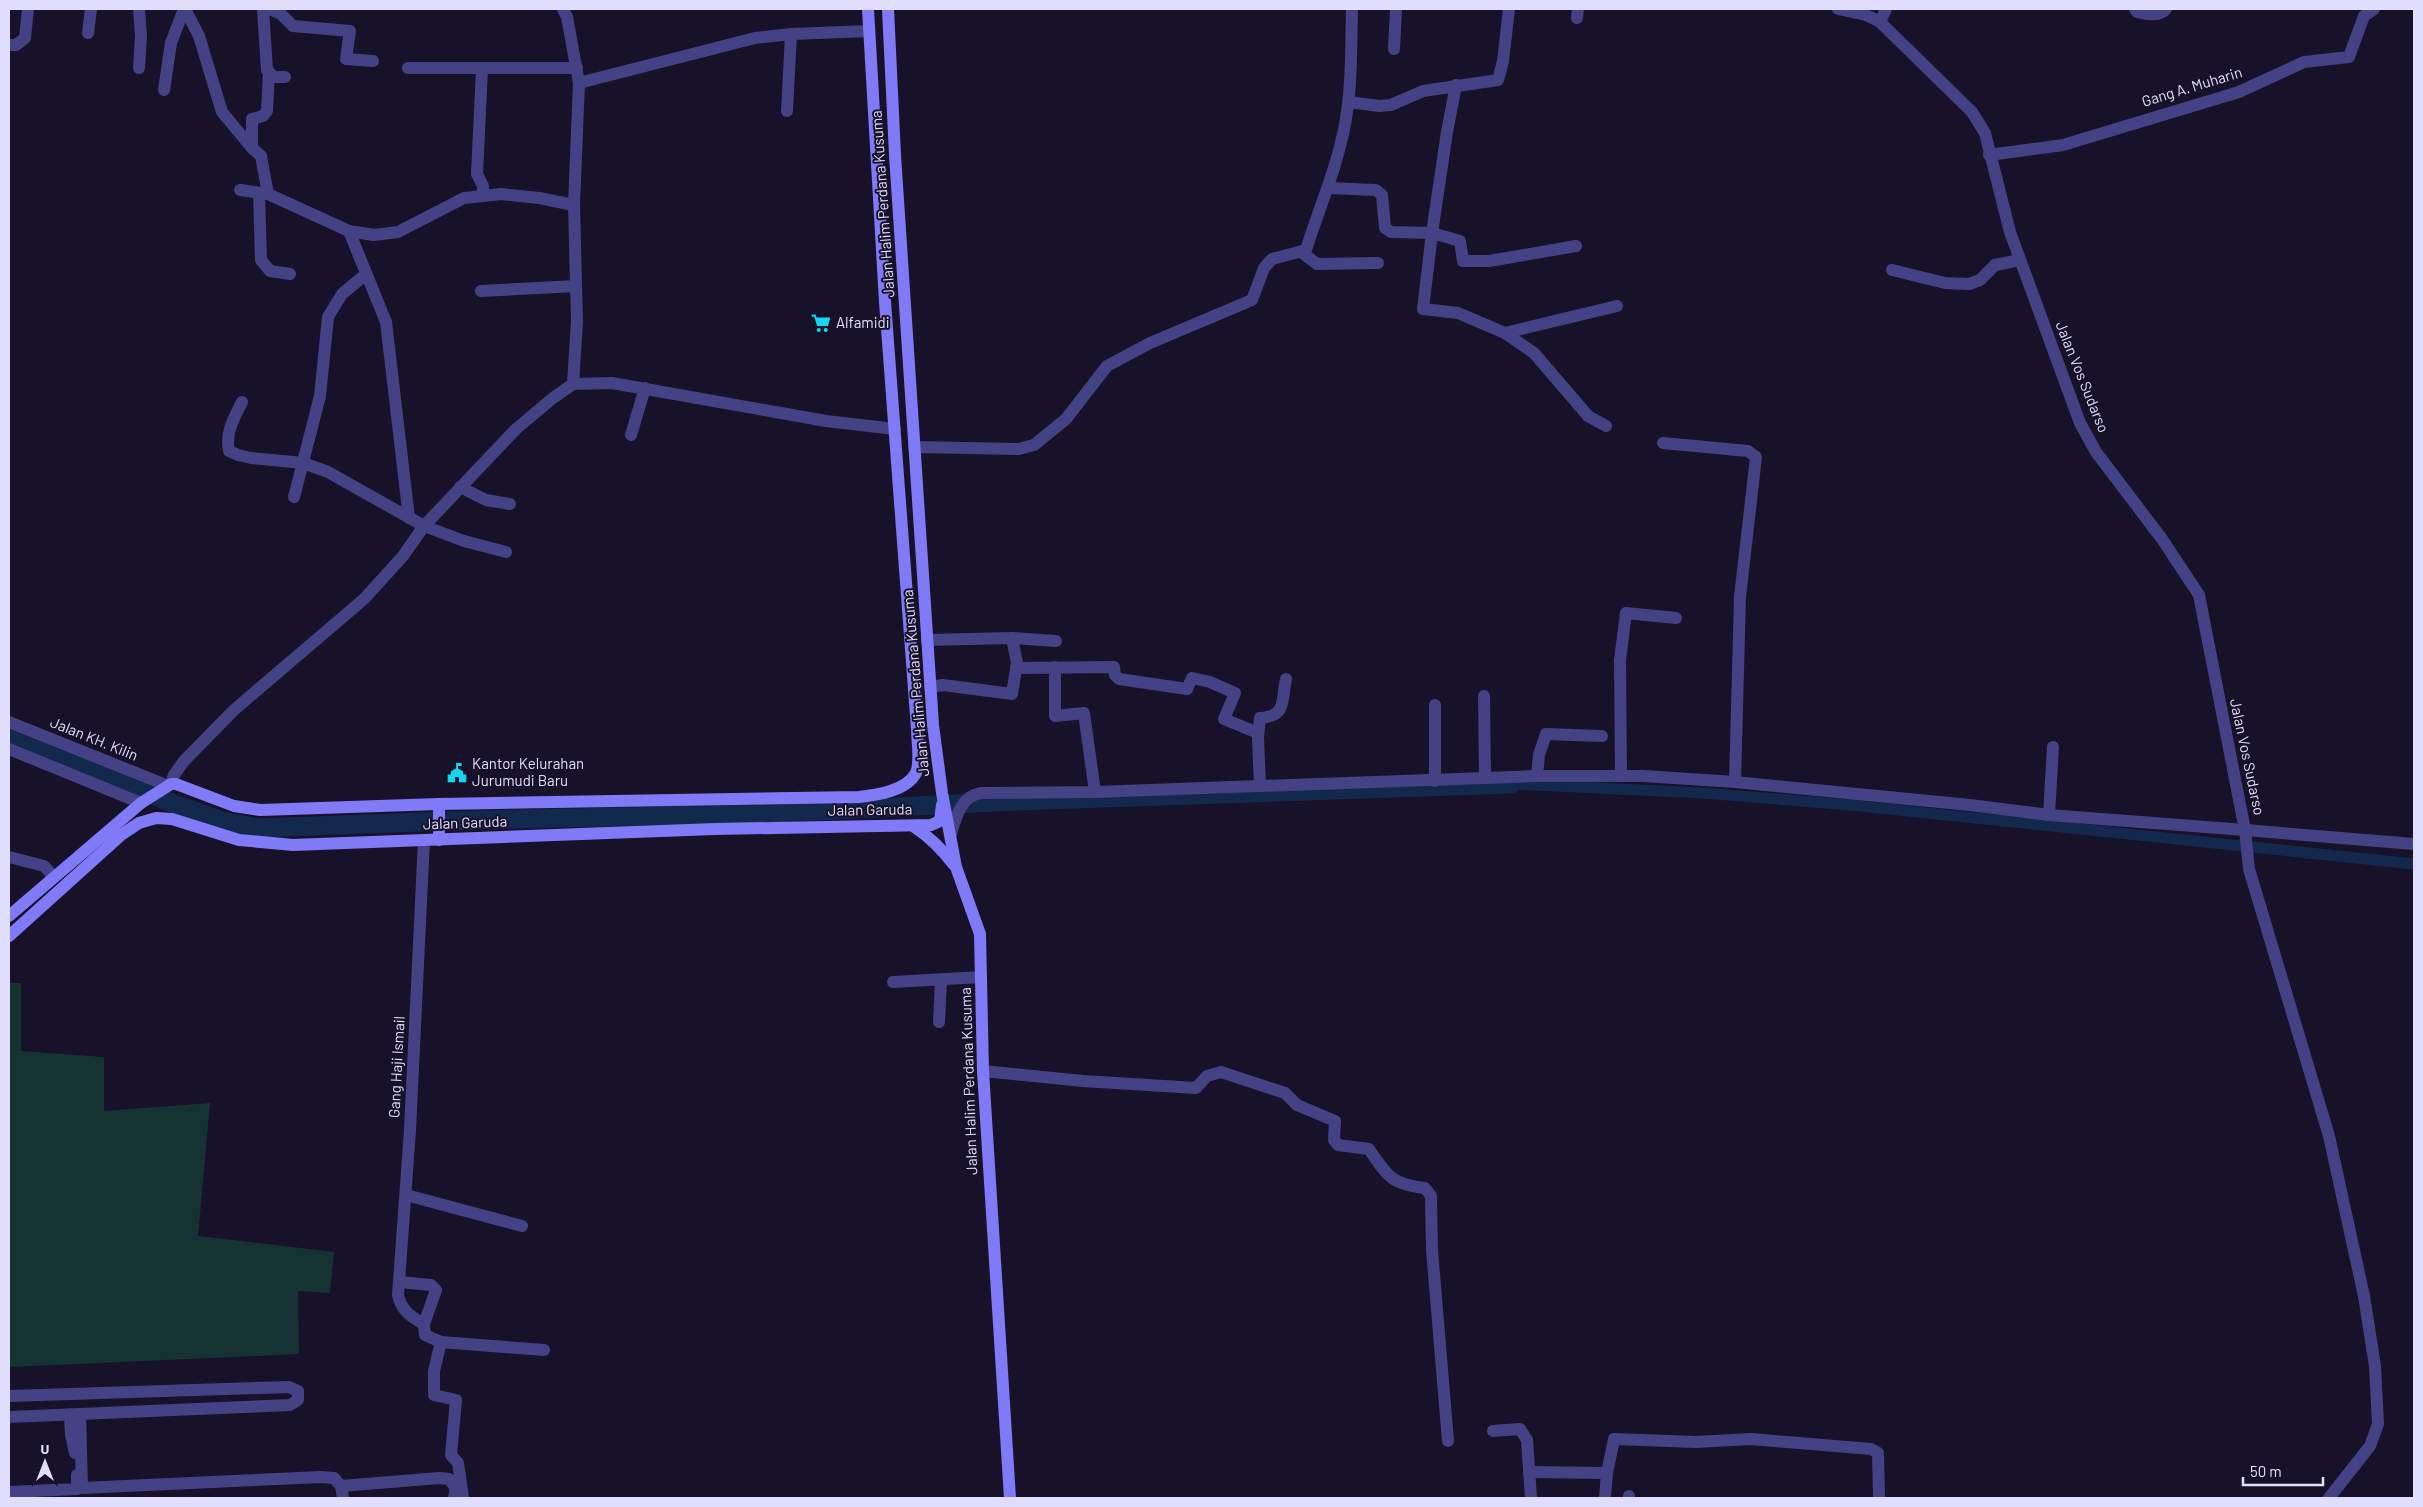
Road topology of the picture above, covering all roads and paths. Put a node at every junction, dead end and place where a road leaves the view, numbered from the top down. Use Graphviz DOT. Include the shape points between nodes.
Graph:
graph roads {
  1 [pos="28,9"];
  2 [pos="91,9"];
  3 [pos="139,9"];
  4 [pos="185,9"];
  5 [pos="263,9"];
  6 [pos="270,9"];
  7 [pos="563,9"];
  8 [pos="868,9"];
  9 [pos="888,9"];
  10 [pos="1352,9"];
  11 [pos="1396,9"];
  12 [pos="1509,9"];
  13 [pos="1838,9"];
  14 [pos="1886,9"];
  15 [pos="2135,9"];
  16 [pos="2166,9"];
  17 [pos="2374,9"];
  18 [pos="1880,22"];
  19 [pos="869,31"];
  20 [pos="88,33"];
  21 [pos="791,34"];
  22 [pos="9,45"];
  23 [pos="1394,49"];
  24 [pos="372,62"];
  25 [pos="139,68"];
  26 [pos="408,68"];
  27 [pos="577,68"];
  28 [pos="482,69"];
  29 [pos="269,72"];
  30 [pos="285,77"];
  31 [pos="579,83"];
  32 [pos="1456,86"];
  33 [pos="164,90"];
  34 [pos="1349,102"];
  35 [pos="787,111"];
  36 [pos="252,148"];
  37 [pos="1989,155"];
  38 [pos="1328,188"];
  39 [pos="240,190"];
  40 [pos="264,194"];
  41 [pos="483,196"];
  42 [pos="574,205"];
  43 [pos="900,212"];
  44 [pos="880,213"];
  45 [pos="349,231"];
  46 [pos="1432,233"];
  47 [pos="1576,246"];
  48 [pos="1302,252"];
  49 [pos="2020,260"];
  50 [pos="1378,263"];
  51 [pos="1892,270"];
  52 [pos="290,274"];
  53 [pos="365,275"];
  54 [pos="576,286"];
  55 [pos="481,291"];
  56 [pos="905,300"];
  57 [pos="885,302"];
  58 [pos="1617,306"];
  59 [pos="1505,333"];
  60 [pos="573,384"];
  61 [pos="644,388"];
  62 [pos="242,402"];
  63 [pos="1606,426"];
  64 [pos="895,429"];
  65 [pos="631,435"];
  66 [pos="1663,443"];
  67 [pos="914,447"];
  68 [pos="303,462"];
  69 [pos="460,487"];
  70 [pos="294,497"];
  71 [pos="510,504"];
  72 [pos="409,518"];
  73 [pos="424,526"];
  74 [pos="506,552"];
  75 [pos="1676,618"];
  76 [pos="1012,638"];
  77 [pos="927,640"];
  78 [pos="1056,641"];
  79 [pos="1055,667"];
  80 [pos="1016,668"];
  81 [pos="1286,679"];
  82 [pos="930,687"];
  83 [pos="1484,696"];
  84 [pos="1435,705"];
  85 [pos="9,722"];
  86 [pos="1258,732"];
  87 [pos="1602,736"];
  88 [pos="2053,747"];
  89 [pos="9,749"];
  90 [pos="916,773"];
  91 [pos="1537,776"];
  92 [pos="1621,776"];
  93 [pos="1485,778"];
  94 [pos="1435,781"];
  95 [pos="1735,782"];
  96 [pos="167,786"];
  97 [pos="1260,786"];
  98 [pos="1095,792"];
  99 [pos="142,802"];
  100 [pos="946,804"];
  101 [pos="439,807"];
  102 [pos="2050,815"];
  103 [pos="913,826"];
  104 [pos="2245,833"];
  105 [pos="439,835"];
  106 [pos="424,840"];
  107 [pos="2414,844"];
  108 [pos="9,858"];
  109 [pos="956,868"];
  110 [pos="53,876"];
  111 [pos="9,916"];
  112 [pos="9,936"];
  113 [pos="981,977"];
  114 [pos="941,980"];
  115 [pos="893,982"];
  116 [pos="939,1022"];
  117 [pos="983,1071"];
  118 [pos="406,1195"];
  119 [pos="522,1226"];
  120 [pos="400,1282"];
  121 [pos="424,1324"];
  122 [pos="441,1342"];
  123 [pos="544,1350"];
  124 [pos="117,1391"];
  125 [pos="9,1396"];
  126 [pos="118,1413"];
  127 [pos="75,1415"];
  128 [pos="9,1417"];
  129 [pos="1493,1432"];
  130 [pos="1448,1441"];
  131 [pos="79,1465"];
  132 [pos="1529,1472"];
  133 [pos="1607,1473"];
  134 [pos="9,1492"];
  135 [pos="342,1492"];
  136 [pos="109,1493"];
  137 [pos="45,1495"];
  138 [pos="454,1498"];
  139 [pos="463,1498"];
  140 [pos="1010,1498"];
  141 [pos="1531,1498"];
  142 [pos="1605,1498"];
  143 [pos="1879,1498"];
  144 [pos="2329,1498"];
  1 -- 22 [label="street" via="25,38"];
  2 -- 20 [label="street"];
  3 -- 25 [label="street"];
  4 -- 33 [label="street" via="171,43"];
  4 -- 36 [label="street" via="200,36 222,112"];
  5 -- 29 [label="street" via="265,59"];
  6 -- 24 [label="street" via="281,14 293,26 350,31 346,59"];
  7 -- 27 [label="street"];
  8 -- 19 [label="main road, Jalan Halim Perdana Kusuma"];
  9 -- 43 [label="main road, Jalan Halim Perdana Kusuma"];
  10 -- 34 [label="street"];
  11 -- 23 [label="street"];
  12 -- 32 [label="street" via="1498,80"];
  13 -- 18 [label="street, Jalan Vos Sudarso" via="1866,15"];
  14 -- 18 [label="street"];
  15 -- 16 [label="street" via="2149,15"];
  17 -- 37 [label="street, Gang A. Muharin" via="2364,16 2349,56 2304,62 2239,92 2063,145"];
  18 -- 37 [label="street, Jalan Vos Sudarso" via="1972,112 1985,133"];
  19 -- 21 [label="street"];
  19 -- 44 [label="main road, Jalan Halim Perdana Kusuma"];
  21 -- 31 [label="street" via="738,42"];
  21 -- 35 [label="street"];
  26 -- 28 [label="street"];
  27 -- 28 [label="street"];
  27 -- 31 [label="street"];
  28 -- 41 [label="street" via="477,174 483,186"];
  29 -- 30 [label="street" via="273,77"];
  29 -- 36 [label="street" via="267,110 263,116 252,119"];
  31 -- 42 [label="street"];
  32 -- 34 [label="street" via="1379,106"];
  32 -- 46 [label="street"];
  34 -- 38 [label="street"];
  36 -- 40 [label="street" via="264,164"];
  37 -- 49 [label="street, Jalan Vos Sudarso"];
  38 -- 46 [label="street" via="1376,190 1382,195 1384,228 1391,232"];
  38 -- 48 [label="street" via="1306,250"];
  39 -- 40 [label="street"];
  40 -- 45 [label="street"];
  40 -- 52 [label="street" via="261,260 270,271"];
  41 -- 42 [label="street" via="511,195"];
  41 -- 45 [label="street" via="464,198 398,232 374,235"];
  42 -- 54 [label="street"];
  43 -- 44 [label="main road"];
  43 -- 56 [label="main road, Jalan Halim Perdana Kusuma"];
  44 -- 57 [label="main road, Jalan Halim Perdana Kusuma"];
  45 -- 53 [label="street"];
  46 -- 47 [label="street" via="1460,241 1463,261 1489,261"];
  46 -- 59 [label="street" via="1423,309 1458,313"];
  48 -- 50 [label="street" via="1317,264"];
  48 -- 67 [label="street" via="1272,259 1264,268 1252,300 1150,343 1107,366 1066,419 1034,445 1019,449"];
  49 -- 51 [label="street" via="1995,265 1980,280 1968,284"];
  49 -- 104 [label="street, Jalan Vos Sudarso" via="2088,439 2199,595"];
  53 -- 68 [label="street" via="342,294 328,317 320,396"];
  53 -- 72 [label="street" via="386,322"];
  54 -- 55 [label="street"];
  54 -- 60 [label="street"];
  56 -- 57 [label="main road"];
  56 -- 67 [label="main road, Jalan Halim Perdana Kusuma"];
  57 -- 64 [label="main road, Jalan Halim Perdana Kusuma"];
  58 -- 59 [label="street"];
  59 -- 63 [label="street" via="1534,353 1588,416"];
  60 -- 61 [label="street" via="612,383"];
  60 -- 69 [label="street" via="516,430"];
  61 -- 64 [label="street" via="826,421"];
  61 -- 65 [label="street"];
  62 -- 68 [label="street" via="229,430 229,451 250,458"];
  64 -- 90 [label="main road, Jalan Halim Perdana Kusuma" via="917,729"];
  66 -- 95 [label="street" via="1748,451 1756,457 1740,597"];
  67 -- 77 [label="main road, Jalan Halim Perdana Kusuma"];
  68 -- 70 [label="street"];
  68 -- 72 [label="street" via="328,472"];
  69 -- 71 [label="street" via="486,500"];
  69 -- 73 [label="street"];
  72 -- 73 [label="street"];
  73 -- 74 [label="street"];
  73 -- 96 [label="street" via="403,556 364,599 234,710 187,757"];
  75 -- 92 [label="street" via="1626,613 1620,660"];
  76 -- 77 [label="street"];
  76 -- 78 [label="street"];
  76 -- 80 [label="street"];
  77 -- 82 [label="main road, Jalan Halim Perdana Kusuma"];
  79 -- 80 [label="street"];
  79 -- 86 [label="street" via="1114,667 1115,676 1120,679 1187,689 1192,678 1210,682 1235,693 1224,719"];
  79 -- 98 [label="street" via="1055,716 1084,713"];
  80 -- 82 [label="street" via="1012,694 943,685"];
  81 -- 86 [label="street" via="1279,712 1275,717 1260,718"];
  82 -- 100 [label="main road, Jalan Halim Perdana Kusuma"];
  83 -- 93 [label="street"];
  84 -- 94 [label="street"];
  85 -- 96 [label="street, Jalan KH. Kilin"];
  86 -- 97 [label="street"];
  87 -- 91 [label="street" via="1546,734"];
  88 -- 102 [label="street"];
  89 -- 99 [label="street"];
  90 -- 101 [label="main road, Jalan Garuda" via="898,787 859,797"];
  91 -- 92 [label="street"];
  91 -- 93 [label="street"];
  92 -- 95 [label="street"];
  93 -- 94 [label="street"];
  94 -- 97 [label="street" via="1339,778"];
  95 -- 102 [label="street"];
  96 -- 99 [label="main road"];
  96 -- 101 [label="main road, Jalan Garuda" via="176,784 234,806 260,810"];
  97 -- 98 [label="street"];
  98 -- 100 [label="street" via="981,793"];
  99 -- 110 [label="main road"];
  100 -- 103 [label="main road, Jalan Garuda" via="940,821"];
  100 -- 109 [label="main road, Jalan Halim Perdana Kusuma"];
  101 -- 105 [label="main road"];
  102 -- 104 [label="street"];
  103 -- 105 [label="main road, Jalan Garuda"];
  103 -- 109 [label="main road" via="930,837"];
  104 -- 107 [label="street"];
  104 -- 144 [label="street, Jalan Vos Sudarso" via="2249,869 2329,1136 2364,1296 2374,1366 2378,1424 2370,1446"];
  105 -- 106 [label="main road, Jalan Garuda"];
  106 -- 112 [label="main road, Jalan Garuda" via="293,845 239,840 172,819 156,818 139,823 121,836"];
  106 -- 118 [label="street, Gang Haji Ismail"];
  108 -- 110 [label="street" via="44,866"];
  109 -- 113 [label="main road, Jalan Halim Perdana Kusuma" via="980,934"];
  110 -- 111 [label="main road"];
  113 -- 114 [label="street"];
  113 -- 117 [label="main road, Jalan Halim Perdana Kusuma"];
  114 -- 115 [label="street"];
  114 -- 116 [label="street"];
  117 -- 130 [label="street" via="1196,1088 1207,1076 1221,1072 1285,1093 1297,1105 1335,1121 1334,1140 1338,1145 1369,1149 1387,1175 1407,1186 1425,1188 1431,1196 1432,1250"];
  117 -- 140 [label="main road, Jalan Halim Perdana Kusuma"];
  118 -- 119 [label="street"];
  118 -- 120 [label="street, Gang Haji Ismail"];
  120 -- 121 [label="street, Gang Haji Ismail" via="400,1306"];
  120 -- 121 [label="street" via="431,1285 436,1290"];
  121 -- 122 [label="street" via="425,1335"];
  122 -- 123 [label="street"];
  122 -- 139 [label="street" via="434,1371 434,1395 456,1400 451,1455 458,1463"];
  124 -- 125 [label="street"];
  124 -- 126 [label="street"];
  124 -- 126 [label="street" via="289,1387 298,1391 299,1397 290,1405"];
  126 -- 127 [label="street"];
  127 -- 128 [label="street"];
  127 -- 131 [label="street"];
  129 -- 132 [label="street" via="1520,1429 1527,1440"];
  131 -- 136 [label="street" via="82,1488"];
  131 -- 137 [label="street" via="77,1489"];
  132 -- 133 [label="street"];
  132 -- 141 [label="street"];
  133 -- 142 [label="street"];
  133 -- 143 [label="street" via="1614,1439 1696,1442 1751,1438 1871,1449 1878,1453"];
  134 -- 137 [label="street"];
  135 -- 136 [label="street" via="334,1478 320,1477"];
  135 -- 138 [label="street" via="439,1478 449,1479 456,1488"];
}
